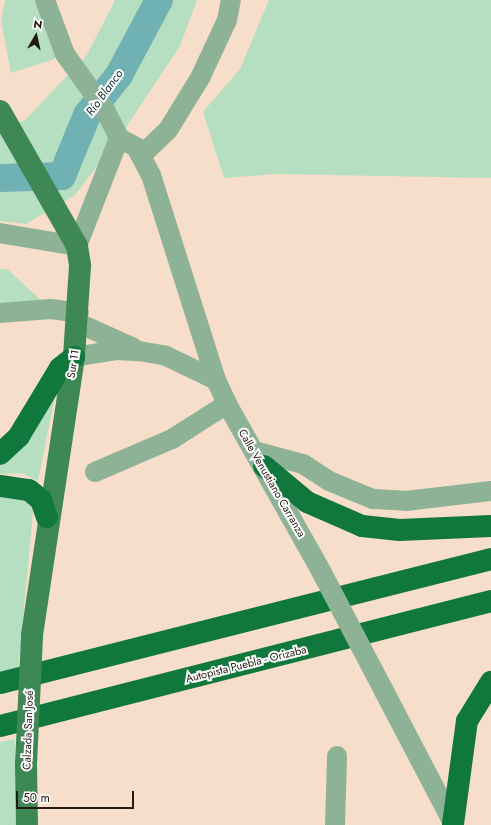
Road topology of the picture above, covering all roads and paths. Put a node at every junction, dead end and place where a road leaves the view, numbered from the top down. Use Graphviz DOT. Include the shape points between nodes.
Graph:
graph roads {
  1 [pos="45,0"];
  2 [pos="231,0"];
  3 [pos="0,111"];
  4 [pos="118,136"];
  5 [pos="141,156"];
  6 [pos="0,233"];
  7 [pos="77,246"];
  8 [pos="0,312"];
  9 [pos="79,318"];
  10 [pos="139,351"];
  11 [pos="74,357"];
  12 [pos="216,380"];
  13 [pos="227,404"];
  14 [pos="0,454"];
  15 [pos="259,459"];
  16 [pos="95,472"];
  17 [pos="0,486"];
  18 [pos="491,491"];
  19 [pos="47,517"];
  20 [pos="491,526"];
  21 [pos="491,559"];
  22 [pos="491,601"];
  23 [pos="32,635"];
  24 [pos="491,682"];
  25 [pos="0,683"];
  26 [pos="0,726"];
  27 [pos="336,756"];
  28 [pos="454,824"];
  29 [pos="27,825"];
  30 [pos="335,825"];
  1 -- 4 [label="street" via="76,75 105,110"];
  2 -- 5 [label="street" via="226,20 200,78 168,130"];
  3 -- 7 [label="main road, Sur 11"];
  4 -- 5 [label="street, Calle Venustiano Carranza" via="128,140"];
  4 -- 7 [label="street"];
  5 -- 12 [label="street, Calle Venustiano Carranza" via="151,175"];
  6 -- 7 [label="street"];
  7 -- 9 [label="main road, Sur 11"];
  8 -- 9 [label="street" via="39,309"];
  9 -- 10 [label="street"];
  9 -- 11 [label="main road, Sur 11"];
  10 -- 11 [label="street" via="117,350"];
  10 -- 12 [label="street" via="166,356"];
  11 -- 14 [label="highway" via="60,368 19,436"];
  11 -- 19 [label="main road, Sur 11"];
  12 -- 13 [label="street, Calle Venustiano Carranza"];
  13 -- 15 [label="street, Calle Venustiano Carranza"];
  13 -- 16 [label="street" via="172,439"];
  15 -- 18 [label="street" via="303,464 329,481 373,498 406,501"];
  15 -- 20 [label="highway" via="307,502 362,526 400,530"];
  15 -- 28 [label="street, Calle Venustiano Carranza, bridge"];
  17 -- 19 [label="highway" via="29,490 41,500"];
  19 -- 23 [label="main road, Sur 11"];
  21 -- 25 [label="highway"];
  22 -- 26 [label="highway, Autopista Puebla - Orizaba"];
  23 -- 29 [label="main road, Calzada San José, bridge" via="26,764"];
  24 -- 28 [label="highway" via="467,721"];
  27 -- 30 [label="street"];
}
